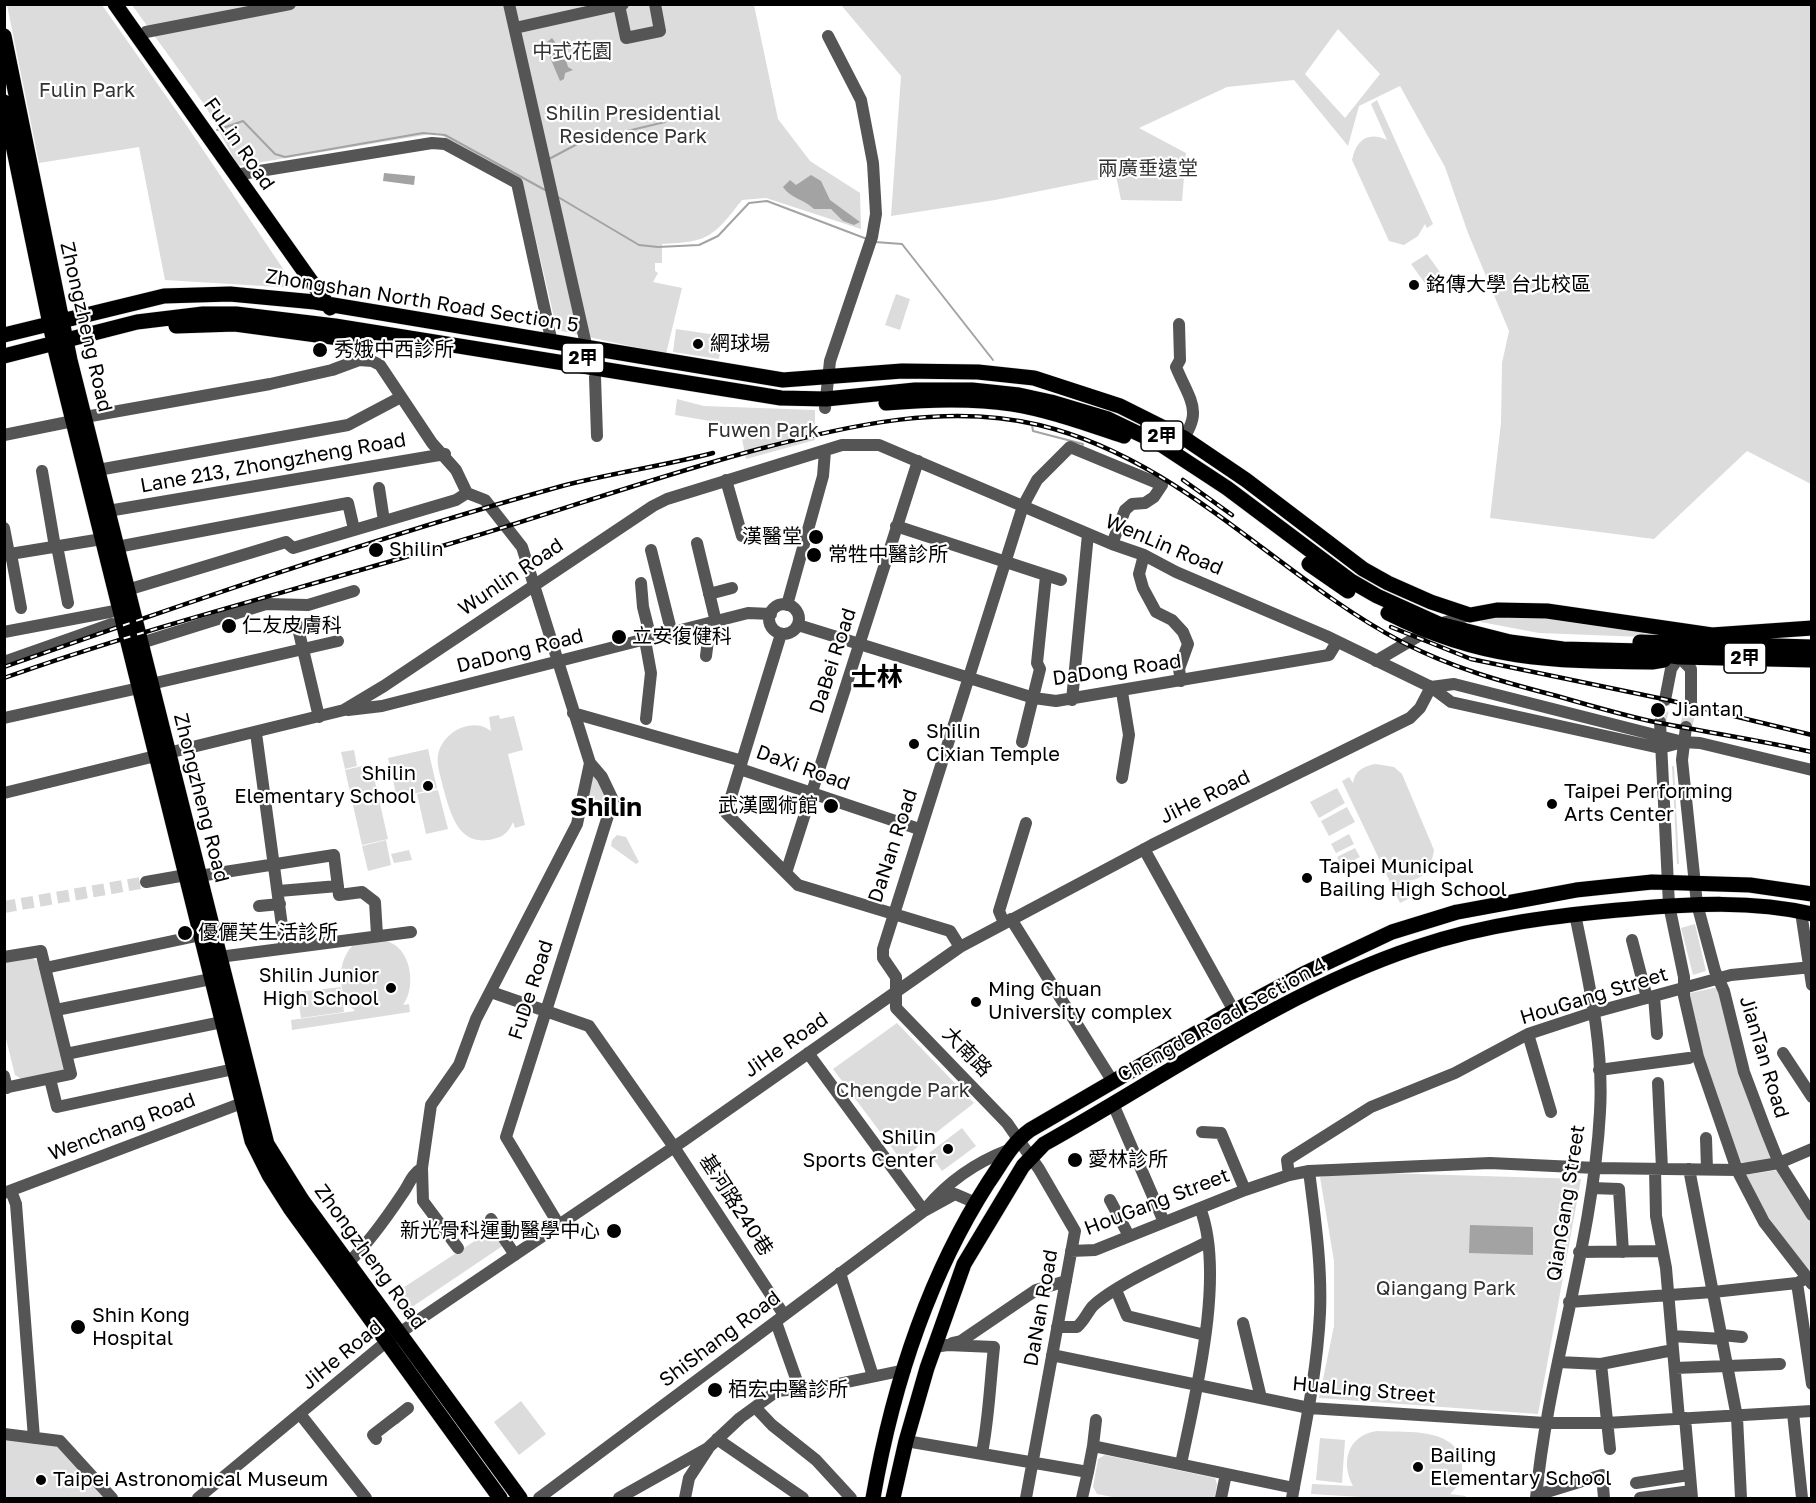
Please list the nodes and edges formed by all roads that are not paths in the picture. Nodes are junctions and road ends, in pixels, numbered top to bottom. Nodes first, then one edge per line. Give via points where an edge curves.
1 (116, 4) edge
2 (290, 4) edge
3 (509, 4) edge
4 (655, 4) edge
5 (621, 5) edge
6 (515, 28) junction
7 (146, 32) dead end
8 (828, 36) dead end
9 (5, 37) edge
10 (4, 102) edge
11 (8, 136) edge
12 (234, 176) junction
13 (329, 306) junction
14 (1179, 324) dead end
15 (344, 329) junction
16 (4, 335) edge
17 (59, 337) junction
18 (429, 338) junction
19 (552, 344) junction
20 (4, 346) edge
21 (587, 349) junction
22 (4, 356) edge
23 (358, 360) junction
24 (526, 362) junction
25 (4, 366) edge
26 (595, 377) junction
27 (827, 394) junction
28 (401, 397) junction
29 (79, 419) junction
30 (4, 435) edge
31 (597, 436) dead end
32 (1182, 442) junction
33 (825, 451) junction
34 (444, 454) junction
35 (918, 461) junction
36 (42, 471) dead end
37 (98, 471) junction
38 (726, 480) junction
39 (379, 488) dead end
40 (468, 493) junction
41 (1023, 506) junction
42 (108, 511) junction
43 (384, 521) junction
44 (896, 526) junction
45 (4, 528) edge
46 (354, 530) junction
47 (1088, 534) junction
48 (742, 536) dead end
49 (102, 539) junction
50 (697, 543) dead end
51 (1112, 544) junction
52 (56, 547) junction
53 (117, 547) junction
54 (651, 550) dead end
55 (8, 554) edge
56 (1144, 555) junction
57 (1005, 562) junction
58 (1046, 576) junction
59 (1061, 580) dead end
60 (641, 582) dead end
61 (533, 586) junction
62 (732, 588) dead end
63 (127, 590) junction
64 (354, 591) dead end
65 (709, 594) junction
66 (68, 603) dead end
67 (787, 605) junction
68 (21, 608) dead end
69 (120, 610) junction
70 (771, 614) junction
71 (1470, 615) junction
72 (710, 623) junction
73 (112, 624) dead end
74 (297, 624) dead end
75 (798, 624) junction
76 (1438, 625) junction
77 (1812, 628) edge
78 (4, 632) edge
79 (672, 634) junction
80 (781, 634) junction
81 (648, 639) junction
82 (338, 640) dead end
83 (859, 642) junction
84 (1337, 642) junction
85 (141, 643) junction
86 (1679, 644) junction
87 (1812, 647) edge
88 (303, 649) junction
89 (706, 656) dead end
90 (1812, 660) edge
91 (4, 662) edge
92 (558, 662) junction
93 (1376, 662) junction
94 (968, 677) junction
95 (1181, 681) junction
96 (145, 686) junction
97 (1431, 687) junction
98 (1122, 692) junction
99 (1034, 698) junction
100 (1072, 700) junction
101 (1665, 700) tunnel mouth
102 (1691, 705) tunnel mouth
103 (344, 710) junction
104 (573, 713) junction
105 (319, 717) junction
106 (4, 718) edge
107 (645, 726) junction
108 (1686, 728) tunnel mouth
109 (256, 733) junction
110 (1660, 735) junction
111 (1022, 741) dead end
112 (1683, 742) junction
113 (162, 756) junction
114 (590, 763) junction
115 (741, 765) junction
116 (1812, 770) edge
117 (1122, 778) dead end
118 (812, 792) junction
119 (4, 794) edge
120 (1026, 823) dead end
121 (919, 829) junction
122 (1144, 849) junction
123 (276, 865) junction
124 (786, 873) junction
125 (192, 876) junction
126 (146, 882) tunnel mouth
127 (1668, 882) junction
128 (1695, 882) junction
129 (338, 886) junction
130 (1812, 894) edge
131 (280, 898) junction
132 (1696, 904) junction
133 (1669, 905) junction
134 (259, 906) dead end
135 (892, 913) junction
136 (1806, 913) edge
137 (1575, 914) junction
138 (1008, 921) junction
139 (411, 932) dead end
140 (201, 934) junction
141 (377, 935) junction
142 (1632, 940) dead end
143 (960, 947) junction
144 (285, 948) junction
145 (4, 957) edge
146 (219, 957) junction
147 (1809, 967) edge
148 (45, 968) junction
149 (211, 979) junction
150 (1719, 979) junction
151 (1812, 985) edge
152 (1685, 988) junction
153 (491, 992) junction
154 (895, 992) junction
155 (1650, 997) junction
156 (56, 1010) junction
157 (547, 1010) junction
158 (1234, 1011) junction
159 (1595, 1012) junction
160 (222, 1022) junction
161 (1528, 1034) junction
162 (1657, 1034) dead end
163 (808, 1053) junction
164 (1783, 1053) dead end
165 (66, 1054) junction
166 (1689, 1058) dead end
167 (234, 1069) junction
168 (1599, 1070) junction
169 (50, 1079) junction
170 (1113, 1082) junction
171 (1658, 1083) dead end
172 (5, 1084) edge
173 (1812, 1097) edge
174 (248, 1100) junction
175 (1113, 1104) junction
176 (1551, 1112) dead end
177 (1202, 1132) dead end
178 (1019, 1138) junction
179 (1706, 1138) dead end
180 (674, 1147) junction
181 (1812, 1149) edge
182 (1008, 1150) junction
183 (1031, 1156) junction
184 (1779, 1163) junction
185 (422, 1168) junction
186 (1596, 1168) junction
187 (1658, 1169) junction
188 (1689, 1170) junction
189 (1707, 1170) junction
190 (1737, 1170) junction
191 (1309, 1171) junction
192 (1289, 1175) junction
193 (1592, 1188) junction
194 (1245, 1190) junction
195 (8, 1192) edge
196 (1110, 1200) dead end
197 (976, 1203) junction
198 (1200, 1208) junction
199 (924, 1211) junction
200 (1812, 1215) edge
201 (491, 1219) dead end
202 (1164, 1222) junction
203 (559, 1225) junction
204 (1128, 1236) junction
205 (1207, 1242) junction
206 (458, 1248) dead end
207 (1071, 1251) junction
208 (1662, 1251) junction
209 (1579, 1252) junction
210 (1623, 1252) junction
211 (515, 1255) junction
212 (348, 1263) junction
213 (840, 1273) junction
214 (1065, 1281) junction
215 (1805, 1282) edge
216 (1116, 1290) junction
217 (1713, 1292) junction
218 (1668, 1295) junction
219 (1569, 1302) junction
220 (780, 1318) junction
221 (1244, 1323) dead end
222 (1057, 1327) junction
223 (400, 1333) junction
224 (1205, 1335) junction
225 (1672, 1336) junction
226 (1722, 1337) junction
227 (1742, 1337) dead end
228 (386, 1342) junction
229 (941, 1346) junction
230 (1673, 1350) junction
231 (1052, 1355) junction
232 (1558, 1362) junction
233 (1601, 1364) junction
234 (1780, 1364) dead end
235 (1729, 1366) junction
236 (1675, 1368) junction
237 (905, 1371) junction
238 (873, 1376) junction
239 (1812, 1383) edge
240 (1197, 1386) junction
241 (799, 1387) junction
242 (1261, 1398) junction
243 (755, 1407) junction
244 (408, 1408) dead end
245 (1308, 1408) junction
246 (1812, 1411) edge
247 (1793, 1413) junction
248 (300, 1414) junction
249 (1737, 1417) junction
250 (1682, 1418) junction
251 (1096, 1420) dead end
252 (1606, 1422) junction
253 (1545, 1423) junction
254 (4, 1434) edge
255 (34, 1438) junction
256 (376, 1439) dead end
257 (906, 1441) junction
258 (713, 1443) junction
259 (1093, 1446) junction
260 (1610, 1449) dead end
261 (982, 1453) junction
262 (1032, 1462) junction
263 (1181, 1464) junction
264 (1088, 1472) junction
265 (1226, 1474) junction
266 (1689, 1475) junction
267 (1636, 1483) dead end
268 (1293, 1493) edge
269 (1692, 1495) edge
270 (1537, 1497) edge
271 (112, 1498) edge
272 (198, 1498) edge
273 (366, 1498) edge
274 (500, 1498) edge
275 (520, 1498) edge
276 (539, 1498) edge
277 (619, 1498) edge
278 (685, 1498) edge
279 (803, 1498) edge
280 (851, 1498) edge
281 (873, 1498) edge
282 (893, 1498) edge
283 (1026, 1498) edge
284 (1083, 1498) edge
285 (1221, 1498) edge
286 (1604, 1498) edge
287 (1640, 1498) edge
288 (1741, 1498) edge
289 (1802, 1498) edge

1 - 12 main road, FuLin Road
2 - 7 street
3 - 6 street
4 - 5 street via 660,31 626,38
5 - 6 street
6 - 21 street
8 - 27 street via 861,100 875,190 871,240 830,361
9 - 17 main road, Zhongzheng Road
10 - 11 main road, Zhongzheng Road
11 - 17 main road, Zhongzheng Road
12 - 13 main road, FuLin Road
12 - 19 street via 398,146 445,144 517,183
13 - 15 main road
13 - 17 main road, Zhongshan North Road Section 5 via 230,294 164,296
13 - 18 main road, Zhongshan North Road Section 5
14 - 32 street via 1180,360 1176,368 1195,417
15 - 17 main road, Zhongshan North Road Section 5 via 267,317 203,314
15 - 18 main road, Zhongshan North Road Section 5 / 2甲
15 - 23 street
16 - 17 main road, Zhongshan North Road Section 5
17 - 20 main road, Zhongshan North Road Section 5
17 - 22 main road, Zhongshan North Road Section 5
17 - 25 main road, Zhongshan North Road Section 5
17 - 29 main road, Zhongzheng Road
18 - 19 main road, Zhongshan North Road Section 5
18 - 24 main road, Zhongshan North Road Section 5 / 2甲
18 - 27 main road, Zhongshan North Road Section 5 / 2甲
19 - 21 main road, Zhongshan North Road Section 5
21 - 27 main road, Zhongshan North Road Section 5 via 783,380
23 - 28 street via 372,361 383,370
23 - 29 street via 270,384
24 - 26 main road, Zhongshan North Road Section 5
24 - 27 main road, Zhongshan North Road Section 5 / 2甲 via 781,398
26 - 27 main road, Zhongshan North Road Section 5 via 780,407
26 - 31 street
27 - 32 main road, Zhongshan North Road Section 5 / 2甲 via 878,375 978,372 1034,378 1120,405
27 - 76 main road, Zhongshan North Road Section 5 / 2甲 via 972,390 1030,403 1125,437 1179,466 1328,579 1374,606
28 - 34 street
28 - 37 street via 348,424
29 - 30 street
29 - 37 main road, Zhongzheng Road
29 - 49 main road, Zhongzheng Road
32 - 71 main road, Zhongshan North Road Section 5 via 1246,480 1363,569 1431,602
32 - 76 main road, Zhongshan North Road Section 5 / 2甲 via 1352,573 1420,609
33 - 35 street, WenLin Road via 846,444 868,443
33 - 38 street, Wunlin Road
33 - 67 street via 822,476
34 - 40 street
34 - 42 street, Lane 213, Zhongzheng Road
35 - 41 street, WenLin Road
35 - 44 street, DaBei Road
36 - 52 street
37 - 42 main road, Zhongzheng Road
38 - 48 street
38 - 61 street, Wunlin Road via 653,506
39 - 43 street
40 - 43 street
40 - 61 street, FuDe Road via 485,500 522,547
41 - 47 street, WenLin Road
41 - 51 street, DaNan Road via 1036,480 1070,447 1162,485 1154,497 1125,510
41 - 57 street, DaNan Road
42 - 53 main road, Zhongzheng Road
43 - 46 street
44 - 57 street
44 - 83 street, DaBei Road
45 - 55 street
46 - 53 street via 348,503
46 - 63 street via 293,548 286,542
47 - 51 street, WenLin Road
47 - 100 street
49 - 52 street
49 - 69 main road, Zhongzheng Road
50 - 65 street
51 - 56 street, WenLin Road
52 - 55 street
52 - 66 street
53 - 63 main road, Zhongzheng Road
54 - 79 street
55 - 68 street
56 - 84 street, WenLin Road via 1176,573
56 - 95 street via 1138,574 1143,588 1156,612 1172,620 1188,644 1179,669
57 - 58 street
57 - 94 street, DaNan Road
58 - 59 street
58 - 99 street via 1036,663 1040,669
60 - 81 street
61 - 92 street, FuDe Road
61 - 103 street, Wunlin Road
62 - 65 street
63 - 85 main road, Zhongzheng Road
64 - 85 street via 308,605 266,604
65 - 72 street
67 - 70 street via 776,607
67 - 75 street via 797,612
69 - 78 street
69 - 96 main road, Zhongzheng Road
70 - 72 street, DaDong Road via 748,613
70 - 80 street via 771,626
71 - 76 street
71 - 86 main road, Zhongshan North Road Section 5 via 1497,610 1547,611
72 - 79 street, DaDong Road
72 - 89 street
73 - 91 street
74 - 88 street
75 - 80 street via 793,631
75 - 83 street, DaDong Road
76 - 86 main road, Zhongshan North Road Section 5 / 2甲 via 1564,640
76 - 86 main road, Zhongshan North Road Section 5 via 1505,654 1553,661 1652,662
76 - 93 street
77 - 86 main road, Zhongshan North Road Section 5 via 1734,634
79 - 81 street, DaDong Road
80 - 115 street
81 - 92 street, DaDong Road
81 - 107 street via 651,673
82 - 88 street
83 - 94 street, DaDong Road
83 - 118 street, DaBei Road
84 - 93 street, WenLin Road
84 - 95 street, DaDong Road via 1329,655
85 - 96 main road, Zhongzheng Road
86 - 87 main road, Zhongshan North Road Section 5 / 2甲
86 - 90 main road, Zhongshan North Road Section 5 / 2甲
86 - 101 street
86 - 102 street via 1691,669
88 - 96 street
88 - 105 street
92 - 103 street, DaDong Road via 382,706
92 - 104 street, FuDe Road
93 - 97 street, WenLin Road
94 - 99 street, DaDong Road
94 - 121 street, DaNan Road
95 - 98 street, DaDong Road
96 - 106 street
96 - 113 main road, Zhongzheng Road
97 - 110 street via 1454,684
97 - 122 street, JiHe Road via 1410,718
98 - 100 street, DaDong Road
98 - 117 street via 1130,735
99 - 100 street, DaDong Road
99 - 111 street
103 - 105 street, Wunlin Road
104 - 107 street, DaXi Road
104 - 114 street, FuDe Road
105 - 109 street, Wunlin Road
107 - 115 street, DaXi Road via 738,760
108 - 112 street
109 - 113 street, Wunlin Road
109 - 123 street
110 - 112 street
110 - 127 street
112 - 116 street
112 - 128 street
113 - 119 street
113 - 125 main road, Zhongzheng Road
114 - 153 street, FuDe Road via 577,824
114 - 157 street, FuDe Road via 613,800
115 - 118 street, DaXi Road via 743,770
115 - 124 street via 726,813
118 - 121 street, DaXi Road
118 - 124 street, DaBei Road
120 - 138 street via 999,911
121 - 135 street, DaNan Road
122 - 138 street, JiHe Road
122 - 158 street
123 - 125 street
123 - 129 street via 334,855
123 - 131 street
124 - 135 street via 798,885
125 - 126 street
125 - 140 main road, Zhongzheng Road
125 - 146 main road, Zhongzheng Road
127 - 128 main road, Chengde Road Section 4
127 - 133 street
127 - 158 main road, Chengde Road Section 4 via 1576,890 1457,912 1392,932
128 - 130 main road, Chengde Road Section 4
128 - 132 street
129 - 131 street
129 - 141 street via 339,895 362,892 375,902
131 - 134 street
131 - 144 street
132 - 133 main road, Chengde Road Section 4
132 - 136 main road, Chengde Road Section 4
132 - 150 street, JianTan Road
133 - 137 main road, Chengde Road Section 4
133 - 152 street
135 - 143 street via 950,931
135 - 154 street, DaNan Road via 883,958 896,976
136 - 147 street
137 - 159 street, QianGang Street
137 - 175 main road, Chengde Road Section 4 via 1454,936 1383,959 1279,1010
138 - 143 street, JiHe Road
138 - 170 street
139 - 141 street
140 - 148 street
140 - 149 main road, Zhongzheng Road
141 - 144 street
142 - 155 street
143 - 154 street, JiHe Road
144 - 146 street
145 - 148 street via 41,951
146 - 174 main road, Zhongzheng Road
147 - 150 street, HouGang Street
147 - 151 street
148 - 156 street
149 - 156 street
149 - 160 main road, Zhongzheng Road
150 - 152 street, HouGang Street
150 - 184 street, JianTan Road via 1744,1072
152 - 155 street, HouGang Street
152 - 190 street via 1698,1057
153 - 157 street, 基河路240巷
153 - 185 street, FuDe Road via 459,1065 431,1105
154 - 163 street, JiHe Road
154 - 178 street, 大南路 via 896,1008
155 - 159 street, HouGang Street
155 - 162 street
156 - 165 street
157 - 180 street, 基河路240巷 via 589,1026
157 - 203 street, FuDe Road via 506,1137
158 - 170 main road, Chengde Road Section 4
159 - 161 street, HouGang Street
159 - 168 street, QianGang Street
160 - 165 street
160 - 167 main road, Zhongzheng Road
161 - 176 street
161 - 192 street, HouGang Street via 1455,1073 1371,1107 1287,1160
163 - 180 street, JiHe Road
163 - 199 street
164 - 173 street
165 - 169 street via 71,1074
166 - 168 street
167 - 169 street via 57,1107
167 - 174 main road, Zhongzheng Road
168 - 186 street, QianGang Street
169 - 172 street
170 - 178 main road, Chengde Road Section 4
171 - 187 street
174 - 195 street, Wenchang Road
174 - 212 main road, Zhongzheng Road via 278,1164
174 - 228 main road, Zhongzheng Road via 252,1141 269,1175
175 - 183 main road, Chengde Road Section 4 via 1044,1144
175 - 202 street
177 - 194 street via 1221,1133
178 - 182 main road, Chengde Road Section 4
178 - 183 street, DaNan Road
179 - 189 street
180 - 203 street, JiHe Road
180 - 220 street, 基河路240巷
181 - 184 street, HouGang Street
182 - 197 main road, Chengde Road Section 4
182 - 199 street via 987,1158 939,1192
183 - 207 street, DaNan Road via 1075,1231
183 - 229 main road, Chengde Road Section 4 via 964,1264
184 - 190 street, HouGang Street
184 - 200 street, JianTan Road
185 - 206 street via 423,1201
185 - 212 street via 413,1173 405,1191
186 - 187 street, HouGang Street
186 - 191 street, HouGang Street via 1490,1162
186 - 193 street, QianGang Street
187 - 188 street, HouGang Street
187 - 208 street via 1656,1216
188 - 189 street, HouGang Street
188 - 217 street
189 - 190 street, HouGang Street
190 - 215 street via 1764,1222
191 - 192 street, HouGang Street
191 - 245 street via 1320,1250 1320,1314
192 - 194 street, HouGang Street
193 - 209 street, QianGang Street
193 - 210 street via 1618,1189
194 - 198 street, HouGang Street
195 - 255 street via 16,1204
196 - 204 street
197 - 199 street via 955,1194
197 - 237 main road, Chengde Road Section 4 via 936,1278
198 - 202 street, HouGang Street
198 - 205 street
199 - 213 street, ShiShang Road
201 - 211 street
202 - 204 street, HouGang Street
203 - 211 street, JiHe Road
204 - 207 street, HouGang Street via 1095,1250
205 - 216 street
205 - 224 street via 1210,1287
207 - 214 street, DaNan Road
208 - 210 street
208 - 218 street
209 - 210 street
209 - 219 street, QianGang Street
211 - 223 street, JiHe Road
212 - 223 main road, Zhongzheng Road
213 - 220 street, ShiShang Road
213 - 238 street
214 - 222 street, DaNan Road
214 - 229 street via 1036,1290 961,1341
215 - 217 street
215 - 239 street
216 - 222 street via 1091,1307 1077,1328
216 - 224 street via 1126,1316
217 - 218 street
217 - 226 street
218 - 219 street
218 - 225 street
219 - 232 street, QianGang Street
220 - 241 street, 基河路240巷
220 - 276 street, ShiShang Road
221 - 242 street
222 - 231 street, DaNan Road
223 - 228 street, JiHe Road
223 - 275 main road, Zhongzheng Road
224 - 240 street
225 - 226 street
225 - 230 street
226 - 227 street
226 - 235 street
228 - 248 street, JiHe Road
228 - 274 main road, Zhongzheng Road
229 - 257 main road, Chengde Road Section 4
229 - 261 street via 994,1347 987,1402 990,1412
230 - 233 street
230 - 236 street
231 - 240 street, HuaLing Street
231 - 262 street, DaNan Road
232 - 233 street
232 - 253 street, QianGang Street
233 - 252 street
234 - 235 street
235 - 236 street
235 - 249 street
236 - 250 street
237 - 238 street
237 - 281 main road, Chengde Road Section 4
238 - 241 street via 828,1386
240 - 242 street, HuaLing Street
240 - 263 street
241 - 243 street via 777,1391
242 - 245 street, HuaLing Street
243 - 258 street
243 - 280 street via 816,1460
244 - 256 street via 373,1435
245 - 253 street, HuaLing Street
245 - 268 street
246 - 247 street, HuaLing Street
247 - 249 street, HuaLing Street
247 - 289 street
248 - 272 street, JiHe Road
248 - 273 street
249 - 250 street, HuaLing Street
249 - 288 street
250 - 252 street, HuaLing Street
250 - 266 street
251 - 259 street
252 - 253 street, HuaLing Street
252 - 260 street
253 - 270 street, QianGang Street
254 - 255 street
255 - 271 street via 60,1441 67,1446
257 - 261 street
257 - 282 main road, Chengde Road Section 4
258 - 277 street
258 - 278 street via 689,1478
258 - 279 street
259 - 263 street
259 - 264 street
261 - 262 street
262 - 264 street
262 - 283 street, DaNan Road
263 - 265 street
264 - 284 street
265 - 268 street
265 - 285 street
266 - 267 street
266 - 269 street
269 - 287 street
270 - 286 street via 1602,1475

